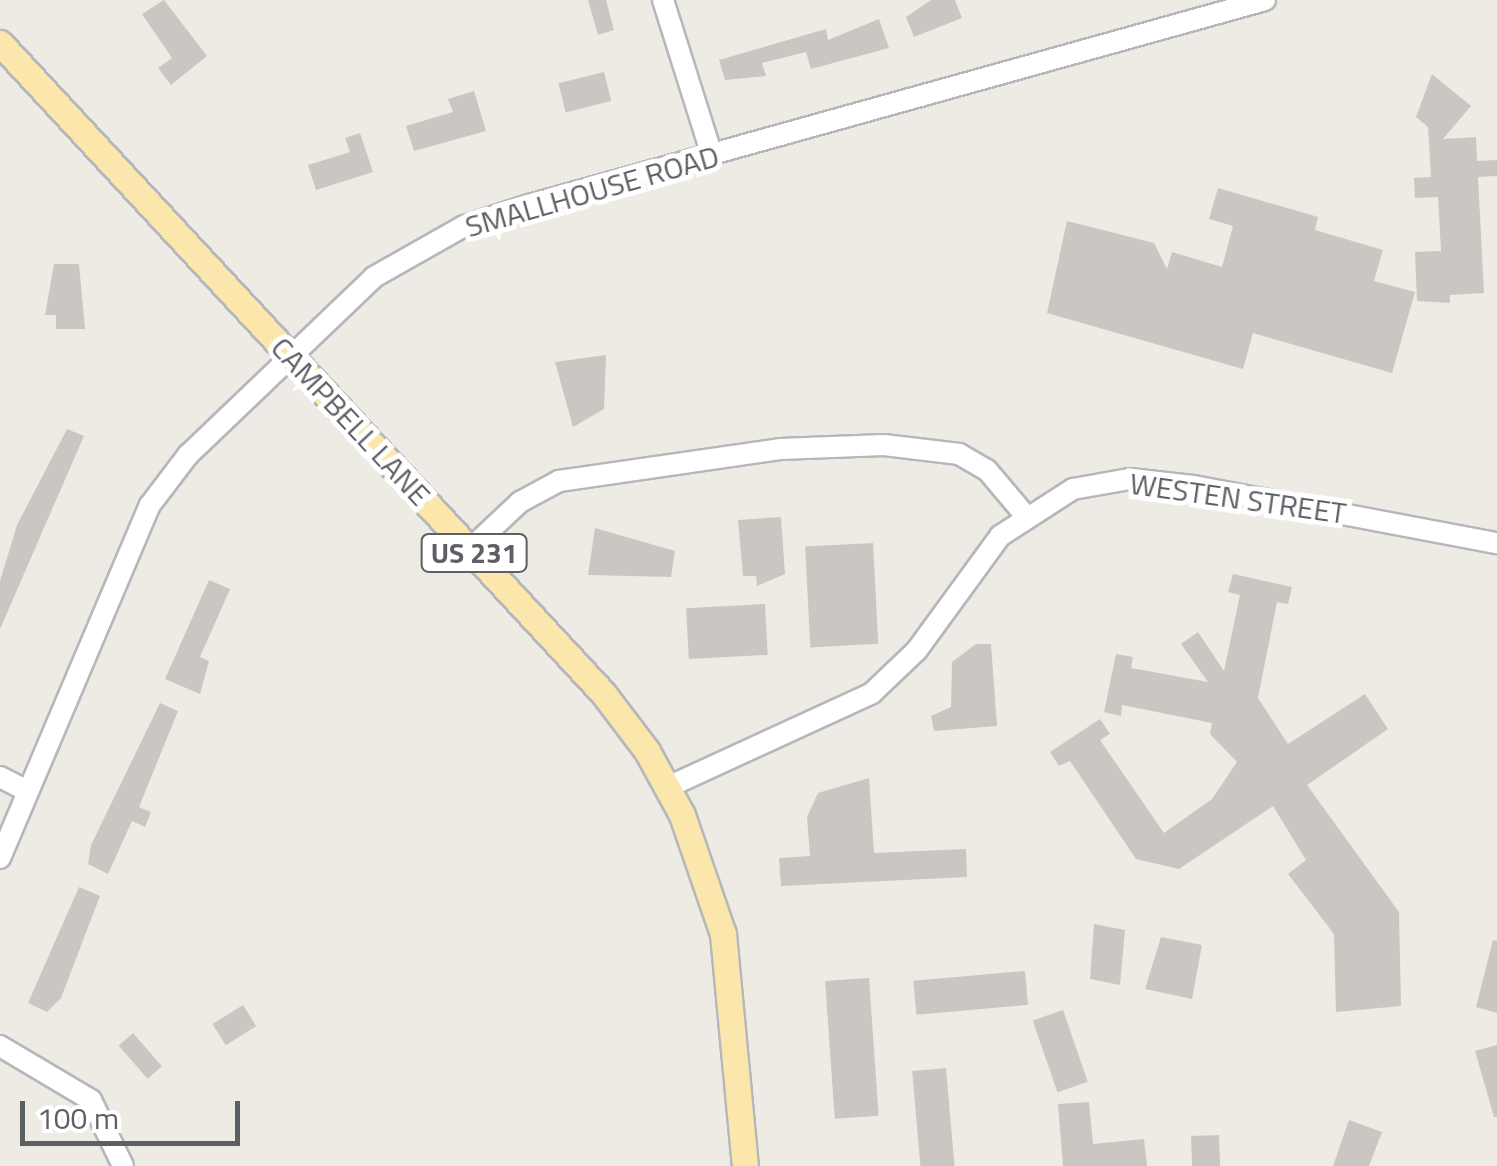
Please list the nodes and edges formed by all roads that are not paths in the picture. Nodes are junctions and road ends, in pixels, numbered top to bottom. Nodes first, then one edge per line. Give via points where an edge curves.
1 (663, 0) edge
2 (1265, 0) edge
3 (0, 43) edge
4 (712, 155) junction
5 (289, 354) junction
6 (1025, 514) junction
7 (1497, 543) edge
8 (470, 549) junction
9 (0, 777) edge
10 (668, 787) junction
11 (28, 791) junction
12 (0, 858) edge
13 (0, 1046) edge
14 (124, 1166) edge
15 (745, 1166) edge

1 - 4 street
2 - 4 street, SMALLHOUSE ROAD
3 - 5 main road, CAMPBELL LANE / US 231
4 - 5 street, SMALLHOUSE ROAD via 464,226 374,277
5 - 8 main road, CAMPBELL LANE / US 231
5 - 11 street, SMALLHOUSE ROAD via 150,505
6 - 7 street, WESTEN STREET via 1074,490 1130,478
6 - 8 street via 960,454 884,445 780,449 559,481 520,502
6 - 10 street, WESTEN STREET via 872,693
8 - 10 main road, CAMPBELL LANE / US 231 via 603,693
9 - 11 street
10 - 15 main road, CAMPBELL LANE / US 231 via 722,934
11 - 12 street, SMALLHOUSE ROAD
13 - 14 street via 91,1100

